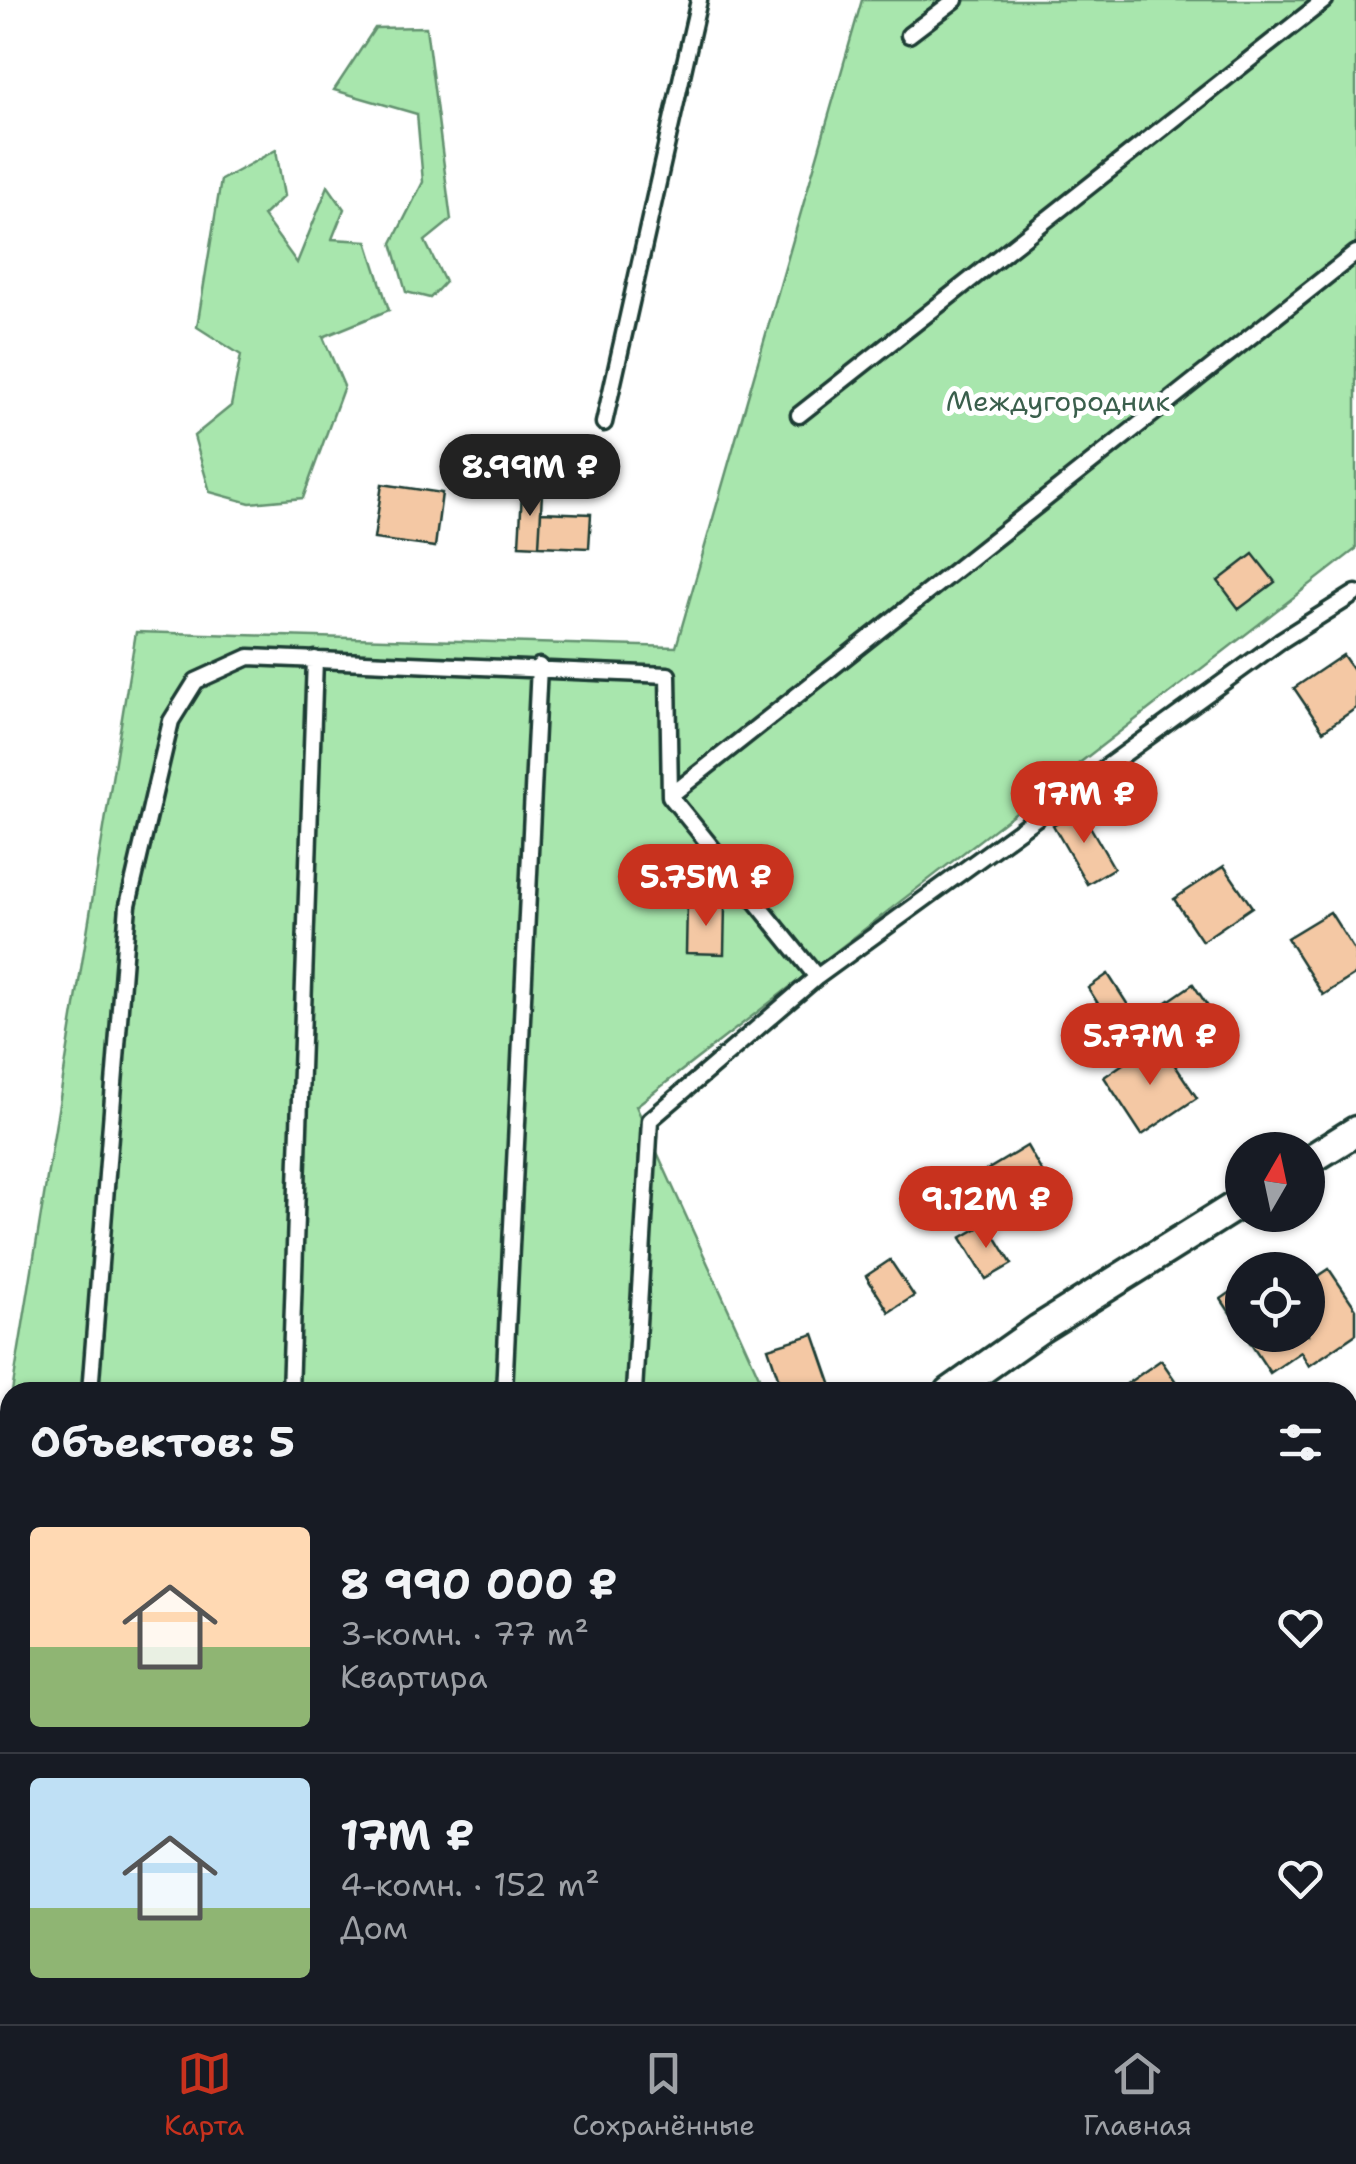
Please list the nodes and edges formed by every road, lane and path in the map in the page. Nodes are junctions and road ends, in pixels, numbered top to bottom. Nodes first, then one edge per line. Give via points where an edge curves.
1 (699, 0) edge
2 (954, 0) edge
3 (1325, 0) edge
4 (909, 35) dead end
5 (1356, 253) edge
6 (799, 414) dead end
7 (604, 423) dead end
8 (1356, 593) edge
9 (315, 658) junction
10 (539, 666) junction
11 (670, 796) junction
12 (817, 976) junction
13 (1356, 1130) edge
14 (1325, 1150) edge
15 (1225, 1213) edge
16 (91, 1382) edge
17 (290, 1382) edge
18 (504, 1382) edge
19 (635, 1382) edge
20 (964, 1382) edge

1 - 7 lane
2 - 4 lane
3 - 6 lane
5 - 11 lane
8 - 12 lane
9 - 10 lane
9 - 16 lane via 249,656 196,681 171,721 128,905
9 - 17 lane
10 - 11 lane via 668,675
10 - 18 lane
11 - 12 lane
12 - 19 lane via 650,1120
13 - 14 street
15 - 20 street

